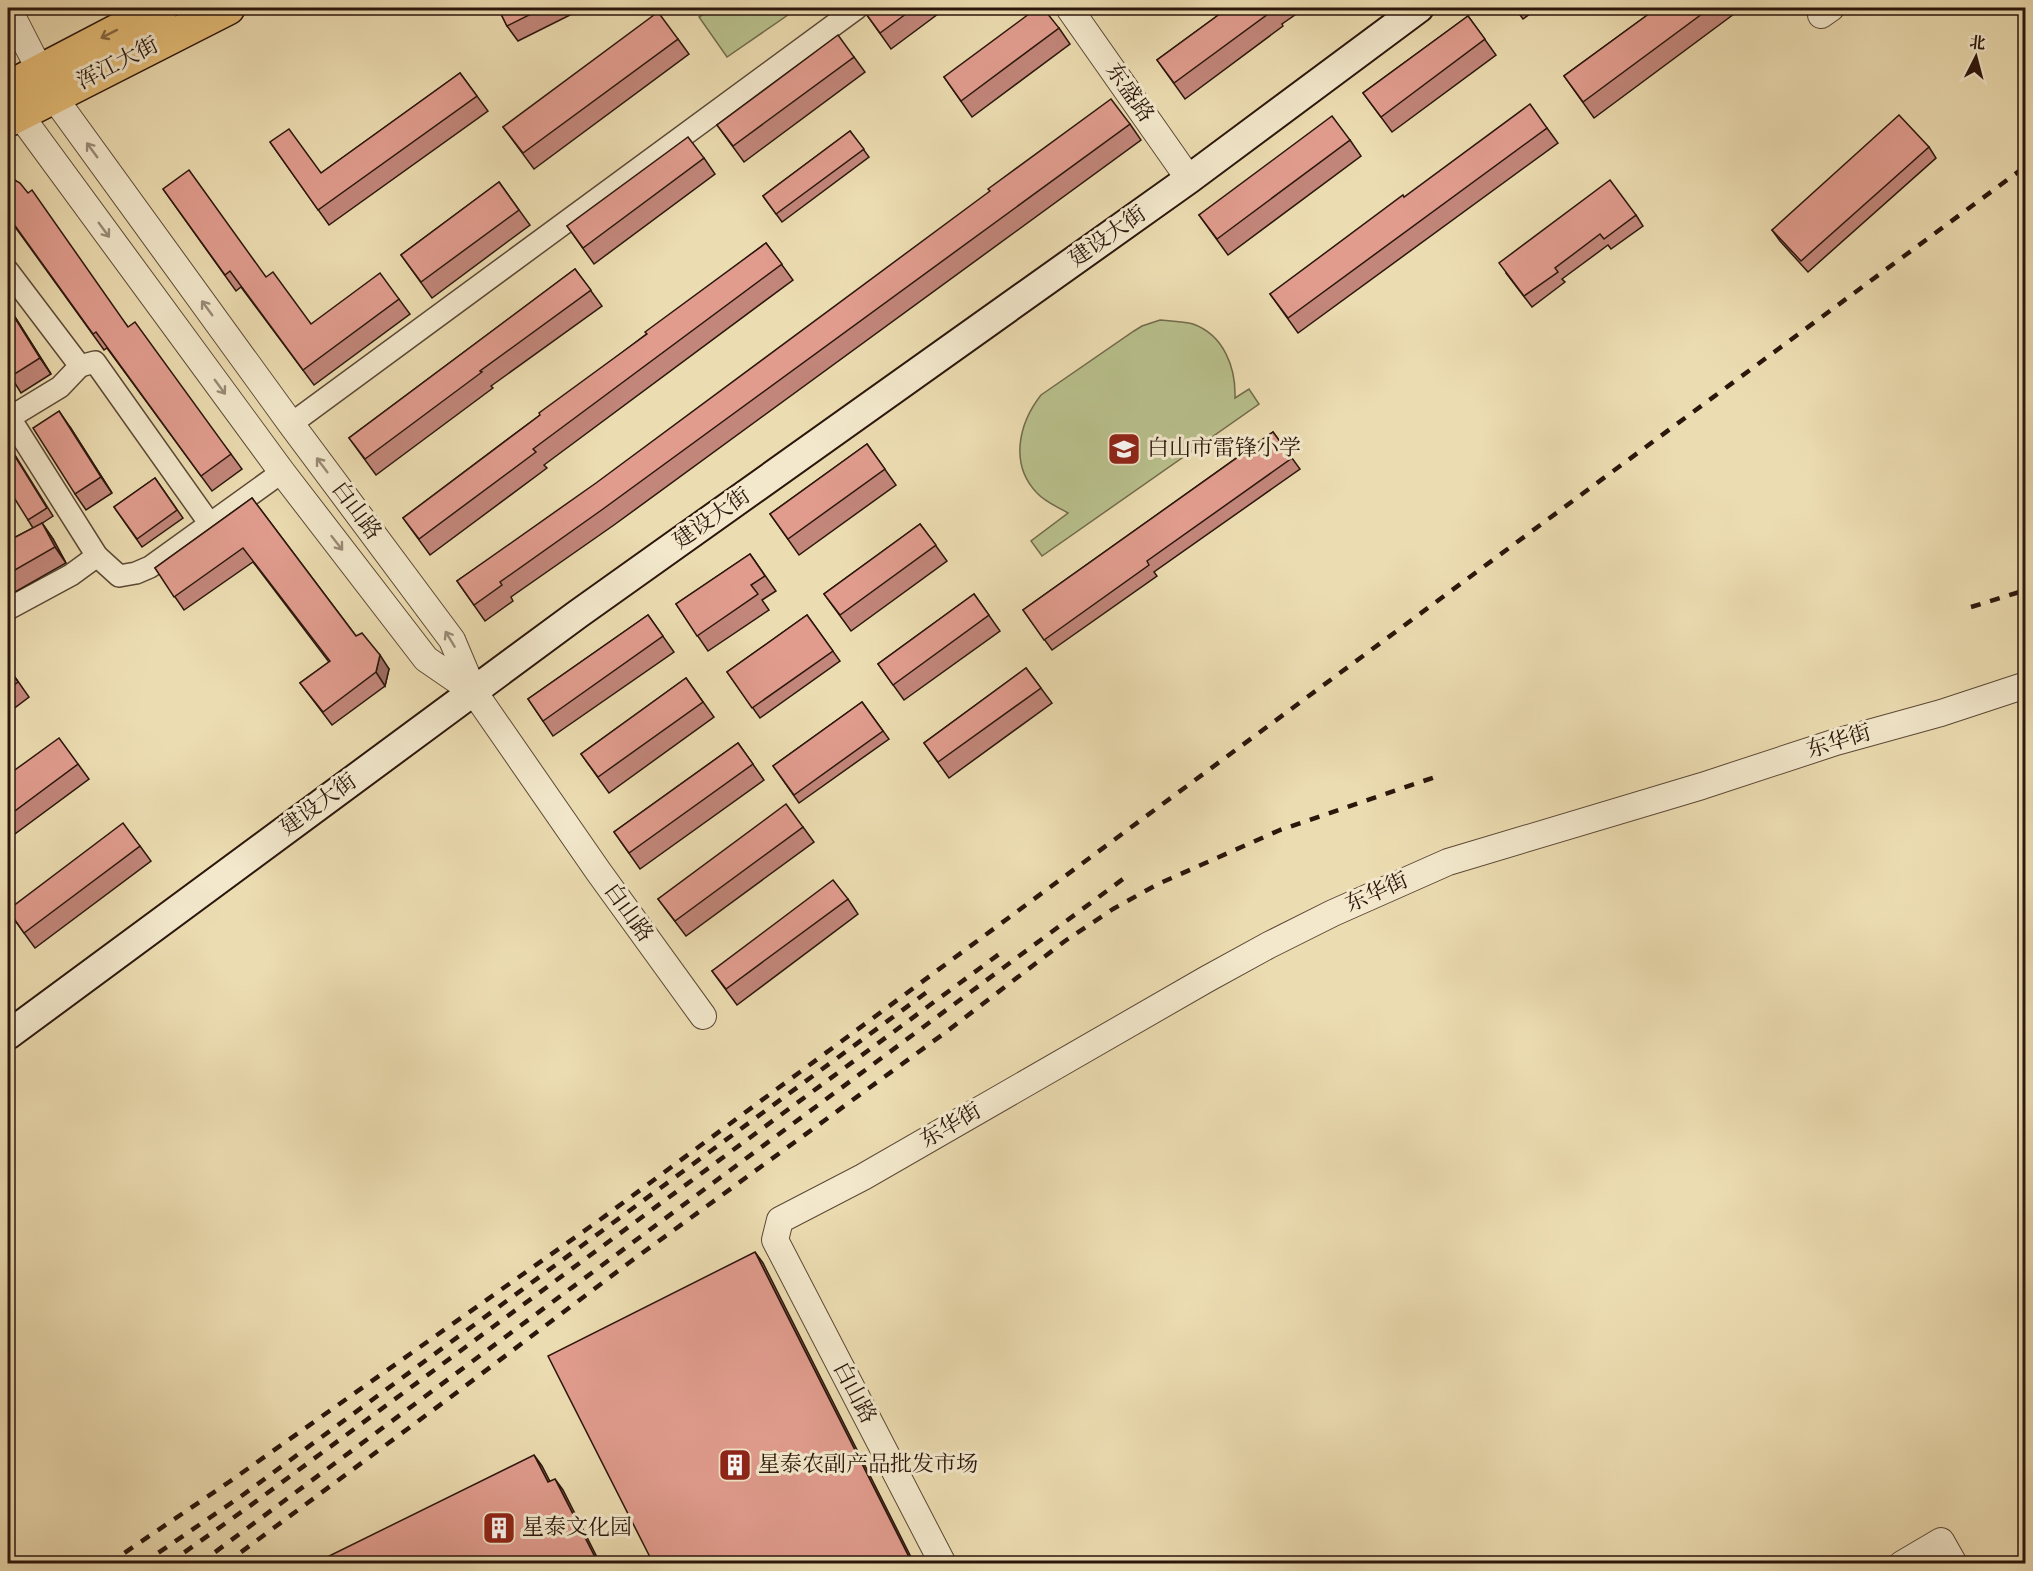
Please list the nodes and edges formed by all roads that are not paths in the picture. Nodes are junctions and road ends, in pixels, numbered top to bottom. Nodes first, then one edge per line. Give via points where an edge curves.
1 (8, 8) edge
2 (161, 8) edge
3 (228, 8) edge
4 (857, 8) edge
5 (1069, 8) edge
6 (1419, 8) edge
7 (46, 83) junction
8 (10, 105) edge
9 (1189, 179) junction
10 (8, 271) edge
11 (80, 366) junction
12 (8, 416) edge
13 (291, 424) junction
14 (282, 472) junction
15 (210, 524) junction
16 (97, 556) junction
17 (8, 609) edge
18 (2025, 685) edge
19 (474, 692) junction
20 (703, 1016) dead end
21 (8, 1035) edge
22 (780, 1220) joint
23 (943, 1563) edge
24 (1902, 1563) edge
25 (1954, 1563) edge

1 - 7 street, 白山路
2 -> 7 main road, 浑江大街
3 - 7 main road, 浑江大街
4 - 13 street
5 - 9 street, 东盛路
6 - 9 main road, 建设大街
7 - 8 main road, 浑江大街
13 -> 7 street, 白山路
8 -> 14 street
9 - 19 main road, 建设大街 via 587,607
10 - 11 street
11 - 12 street via 60,387
11 - 15 street via 95,362
12 - 16 street
19 -> 13 street, 白山路 via 452,640
14 - 15 street
14 -> 19 street via 426,659
15 - 16 street via 136,573 118,576
16 - 17 street via 71,575
18 - 22 street, 东华街 via 1448,862 1227,968 863,1177
19 - 20 street, 白山路
19 - 21 main road, 建设大街
22 - 23 street, 白山路 via 775,1240
24 - 25 street via 1941,1541

